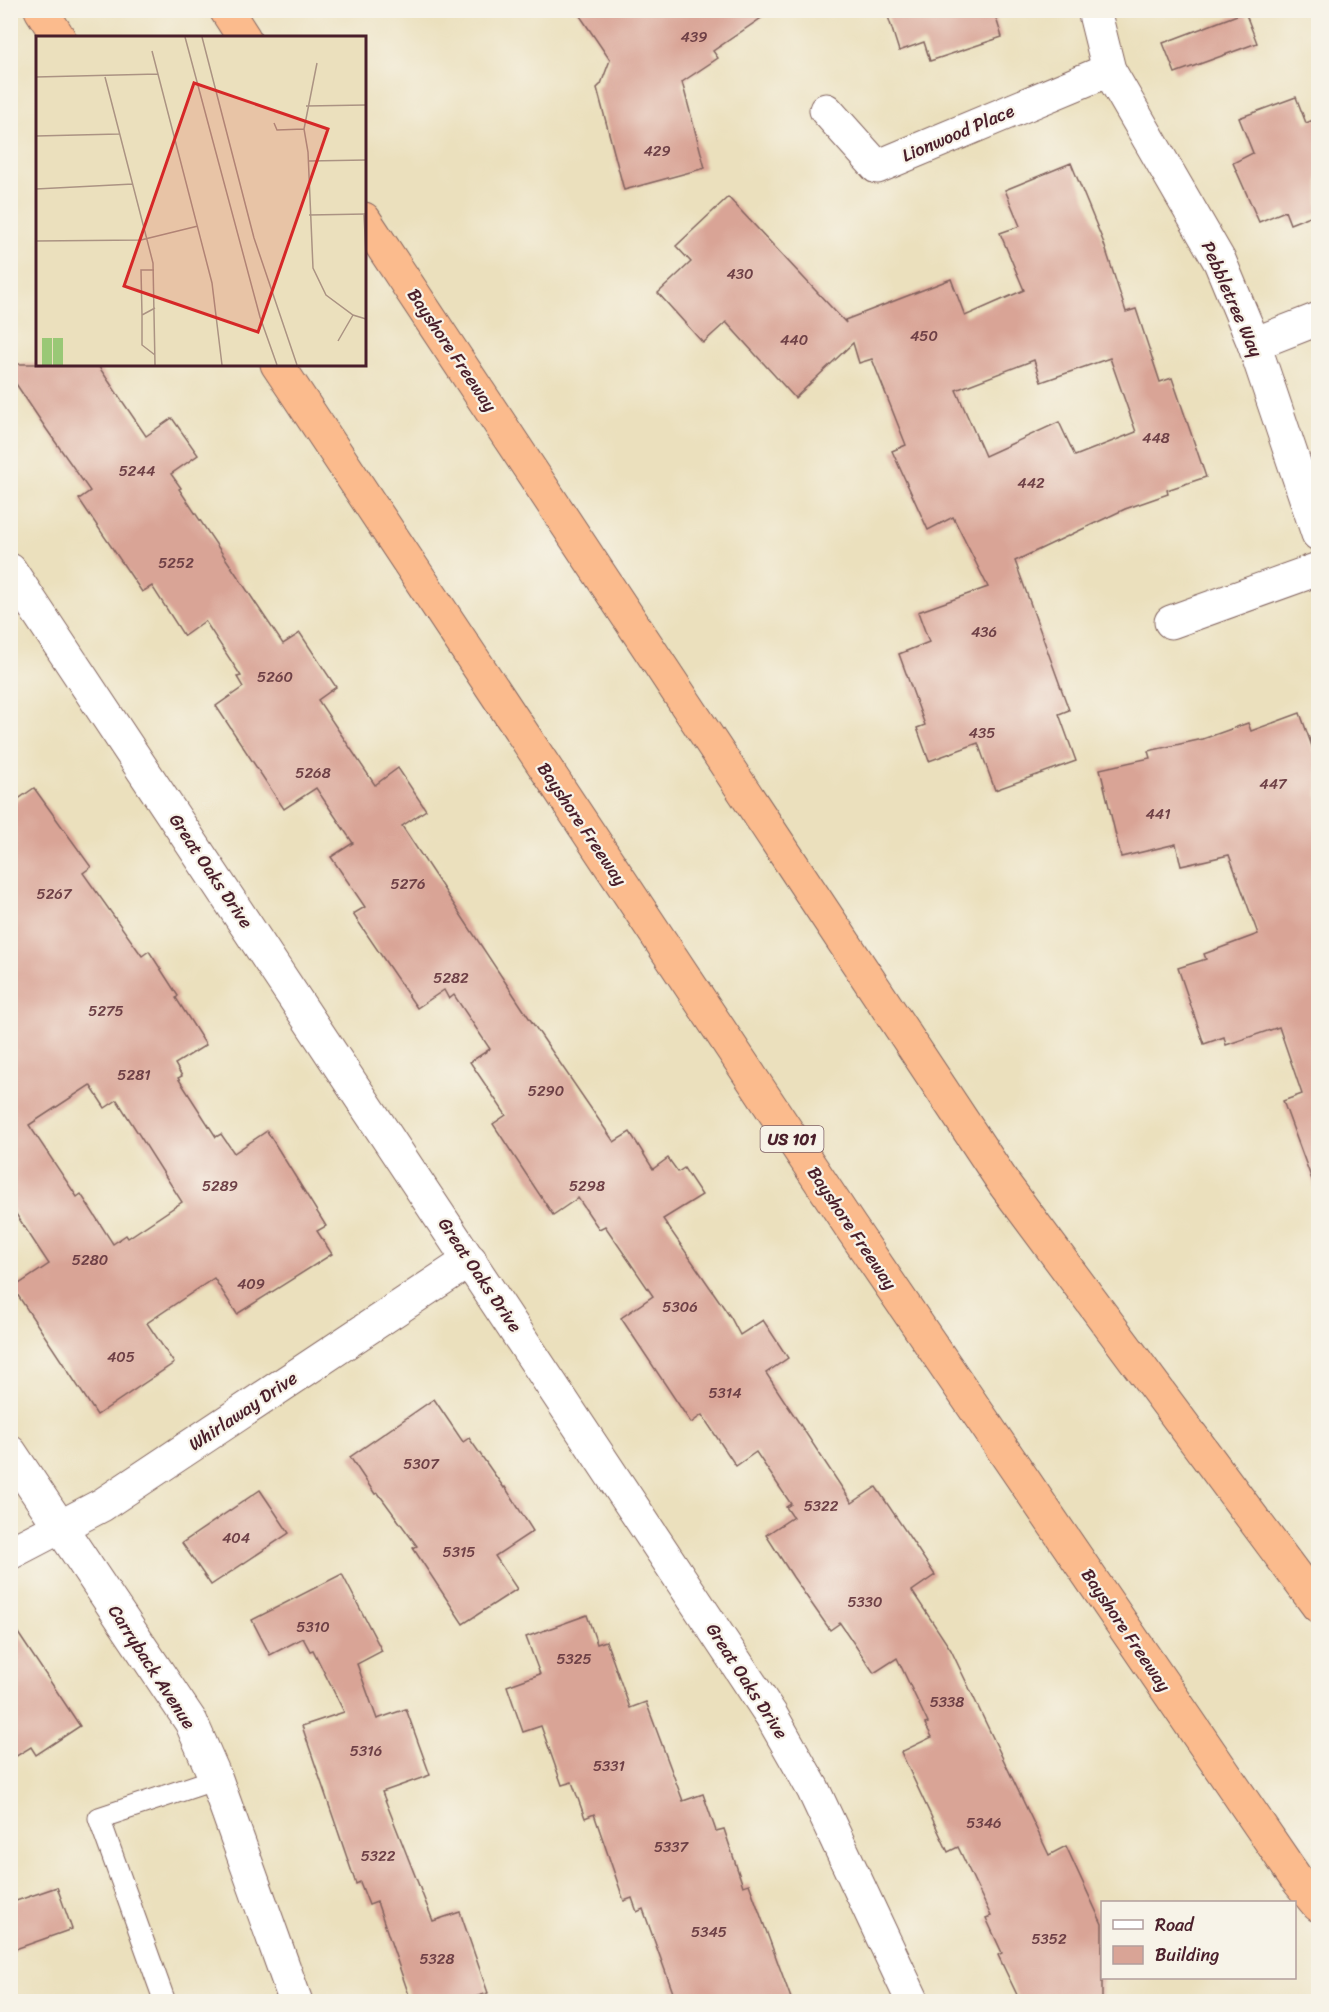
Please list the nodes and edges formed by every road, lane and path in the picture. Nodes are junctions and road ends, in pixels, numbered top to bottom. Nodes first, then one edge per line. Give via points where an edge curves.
1 (41, 10) edge
2 (226, 10) edge
3 (1094, 10) edge
4 (58, 36) edge
5 (243, 36) edge
6 (1109, 70) junction
7 (826, 110) dead end
8 (366, 222) edge
9 (1318, 319) edge
10 (1254, 344) junction
11 (278, 366) edge
12 (1318, 534) edge
13 (1318, 569) edge
14 (10, 570) edge
15 (1171, 622) dead end
16 (470, 1260) junction
17 (10, 1452) edge
18 (60, 1527) junction
19 (10, 1553) edge
20 (1318, 1606) edge
21 (216, 1779) junction
22 (1318, 1905) edge
23 (165, 2001) edge
24 (296, 2001) edge
25 (913, 2001) edge

1 - 4 highway
2 - 5 highway
3 - 6 street, Pebbletree Way
6 - 7 street, Lionwood Place via 877,167
6 - 10 street, Pebbletree Way via 1220,262
8 - 20 highway, Bayshore Freeway via 1005,1185
9 - 10 street
10 - 12 street, Pebbletree Way
11 - 22 highway, Bayshore Freeway / US 101 via 849,1226 1295,1877
13 - 15 street
14 - 16 street, Great Oaks Drive
16 - 18 street, Whirlaway Drive via 102,1505
16 - 25 street, Great Oaks Drive via 771,1715 813,1789
17 - 18 street, Carryback Avenue
18 - 19 street, Whirlaway Drive
18 - 21 street, Carryback Avenue via 191,1722
21 - 23 lane via 99,1818
21 - 24 street, Carryback Avenue

